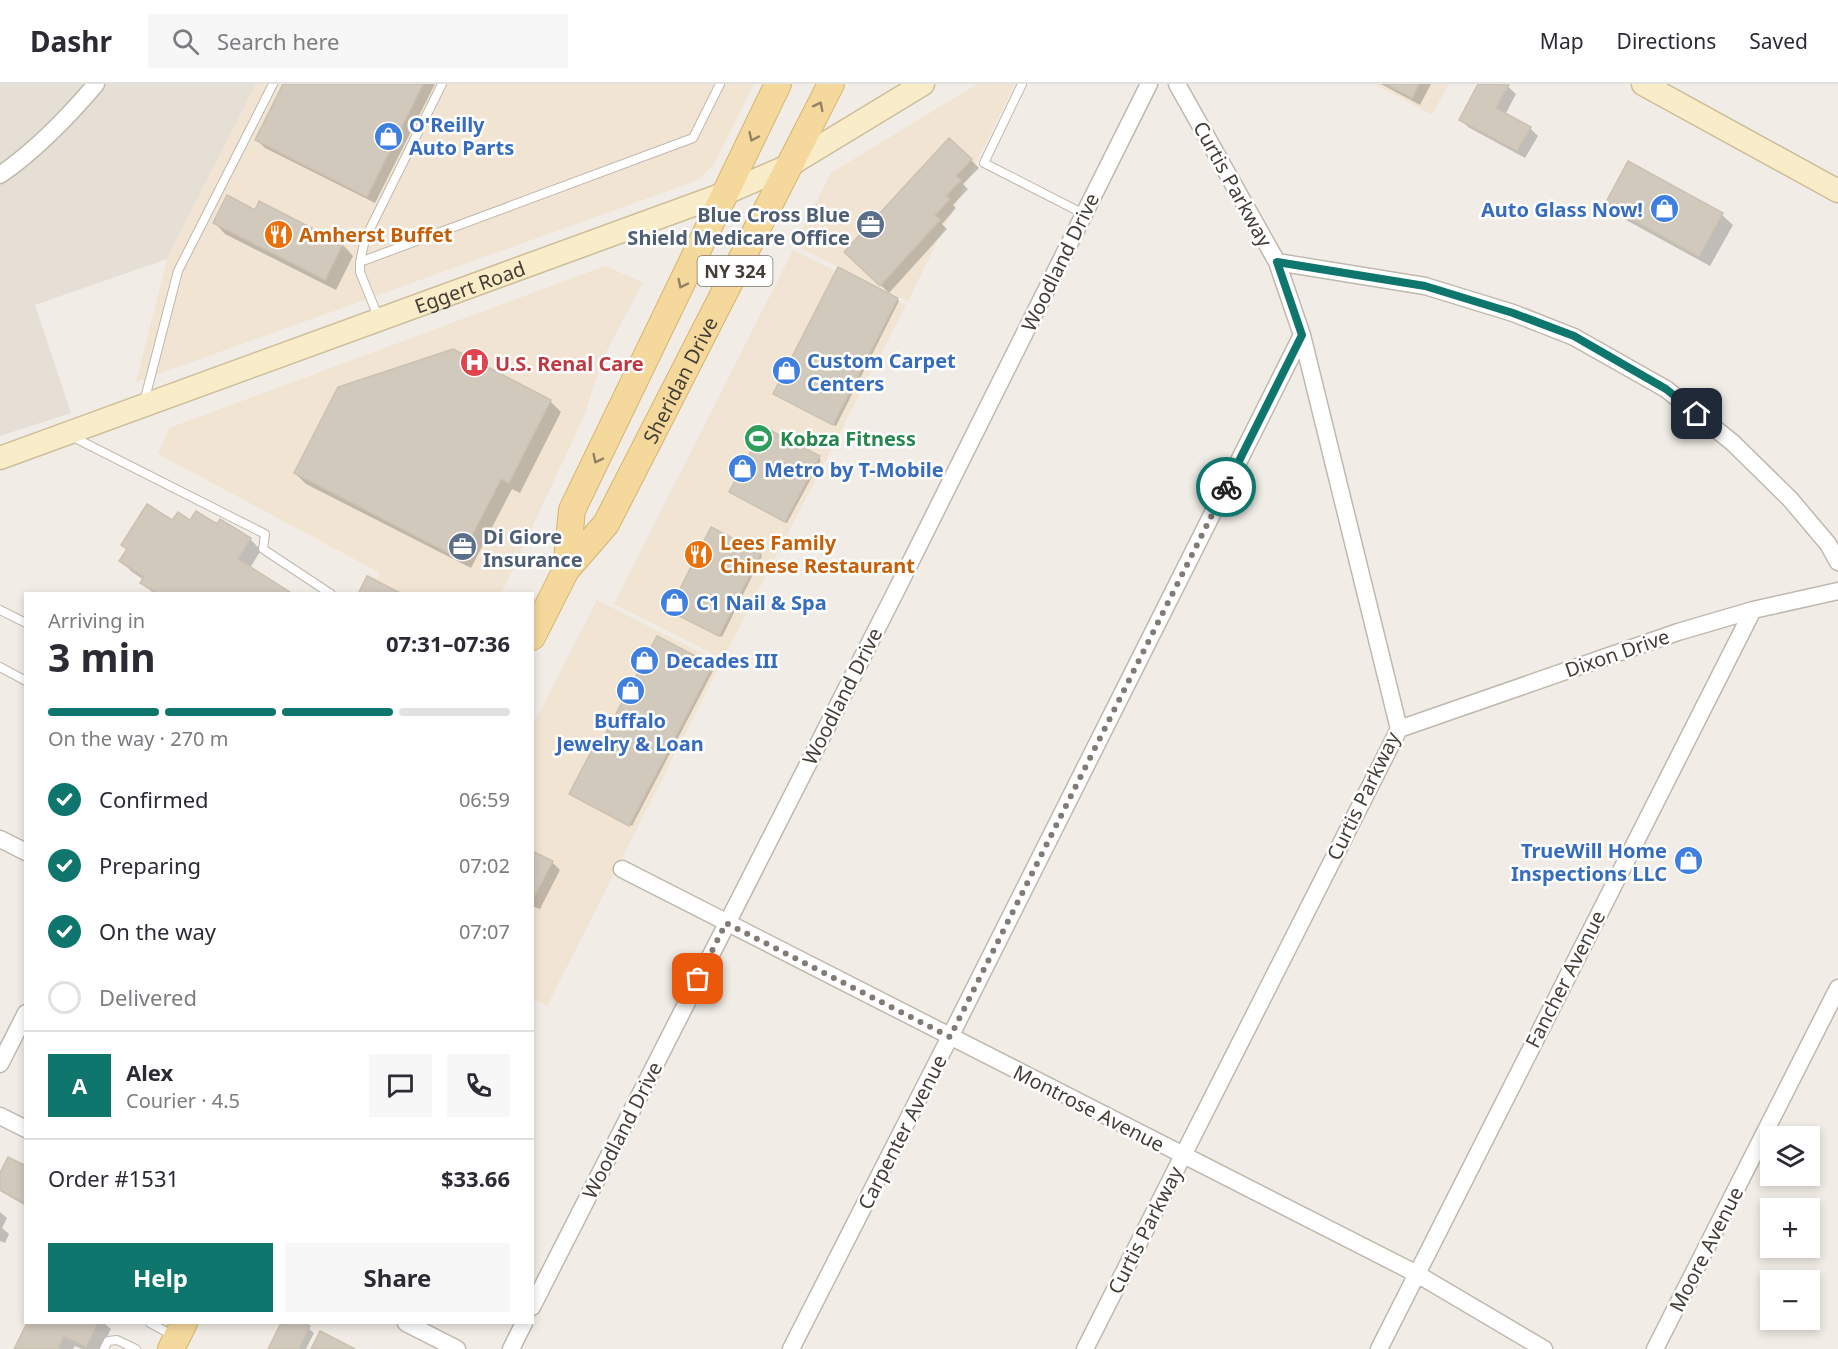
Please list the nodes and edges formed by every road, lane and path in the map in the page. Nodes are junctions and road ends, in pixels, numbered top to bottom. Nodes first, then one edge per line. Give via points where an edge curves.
1 (96, 84) edge
2 (273, 84) edge
3 (441, 84) edge
4 (720, 84) edge
5 (778, 84) edge
6 (831, 84) edge
7 (923, 84) edge
8 (1022, 84) edge
9 (1149, 84) edge
10 (1177, 84) edge
11 (1643, 84) edge
12 (789, 166) junction
13 (0, 175) edge
14 (1838, 191) edge
15 (726, 193) junction
16 (1084, 214) junction
17 (360, 262) junction
18 (1277, 262) junction
19 (379, 319) junction
20 (1302, 335) junction
21 (143, 405) junction
22 (66, 433) junction
23 (0, 458) edge
24 (1838, 562) edge
25 (566, 570) junction
26 (1838, 591) edge
27 (328, 592) edge
28 (0, 610) edge
29 (1753, 610) junction
30 (24, 622) edge
31 (534, 633) edge
32 (0, 667) edge
33 (24, 680) edge
34 (1399, 729) junction
35 (0, 839) edge
36 (24, 851) edge
37 (622, 869) dead end
38 (726, 923) junction
39 (1838, 988) edge
40 (24, 1017) edge
41 (950, 1037) junction
42 (0, 1064) edge
43 (0, 1116) edge
44 (24, 1128) edge
45 (1183, 1156) junction
46 (1417, 1274) junction
47 (534, 1303) edge
48 (152, 1324) edge
49 (408, 1324) edge
50 (524, 1324) edge
51 (178, 1336) edge
52 (104, 1349) edge
53 (136, 1349) edge
54 (458, 1349) edge
55 (511, 1349) edge
56 (791, 1349) edge
57 (1085, 1349) edge
58 (1379, 1349) edge
59 (1544, 1349) edge
60 (1655, 1349) edge

1 - 13 street via 36,146
2 - 21 lane via 178,271
3 - 17 lane via 365,239
4 - 17 lane via 693,138
5 -> 15 main road, Sheridan Drive / NY 324
12 -> 6 main road, Sheridan Drive / NY 324
7 - 12 street, Eggert Road
8 - 16 lane via 984,163
9 - 16 street, Woodland Drive
10 - 18 street, Curtis Parkway
11 - 14 street
12 - 15 street, Eggert Road
12 - 25 main road, Sheridan Drive / NY 324 via 606,524
15 - 19 street, Eggert Road
15 -> 25 main road, Sheridan Drive / NY 324 via 572,510
16 - 38 street, Woodland Drive
17 - 19 lane via 360,272
18 - 20 street, Curtis Parkway
18 - 24 street via 1425,286 1574,336 1666,389 1733,443 1790,499
19 - 21 street, Eggert Road
20 - 34 street, Curtis Parkway
20 - 41 street, Carpenter Avenue
21 - 22 street, Eggert Road
22 - 23 street, Eggert Road
22 - 27 lane via 265,534 263,549
25 - 31 main road, Sheridan Drive / NY 324
26 - 29 street, Dixon Drive
28 - 30 lane
29 - 34 street, Dixon Drive via 1618,652
29 - 46 street, Fancher Avenue
32 - 33 lane
34 - 45 street, Curtis Parkway
35 - 36 street
37 - 38 street, Montrose Avenue
38 - 41 street, Montrose Avenue
38 - 47 street, Woodland Drive
39 - 60 street, Moore Avenue
40 - 42 street
41 - 45 street, Montrose Avenue
41 - 56 street, Carpenter Avenue
43 - 44 street
45 - 46 street, Montrose Avenue
45 - 57 street, Curtis Parkway
46 - 58 street, Fancher Avenue
46 - 59 street, Montrose Avenue
48 - 51 lane
49 - 54 street
50 - 55 street
52 - 53 lane via 108,1341 117,1340

